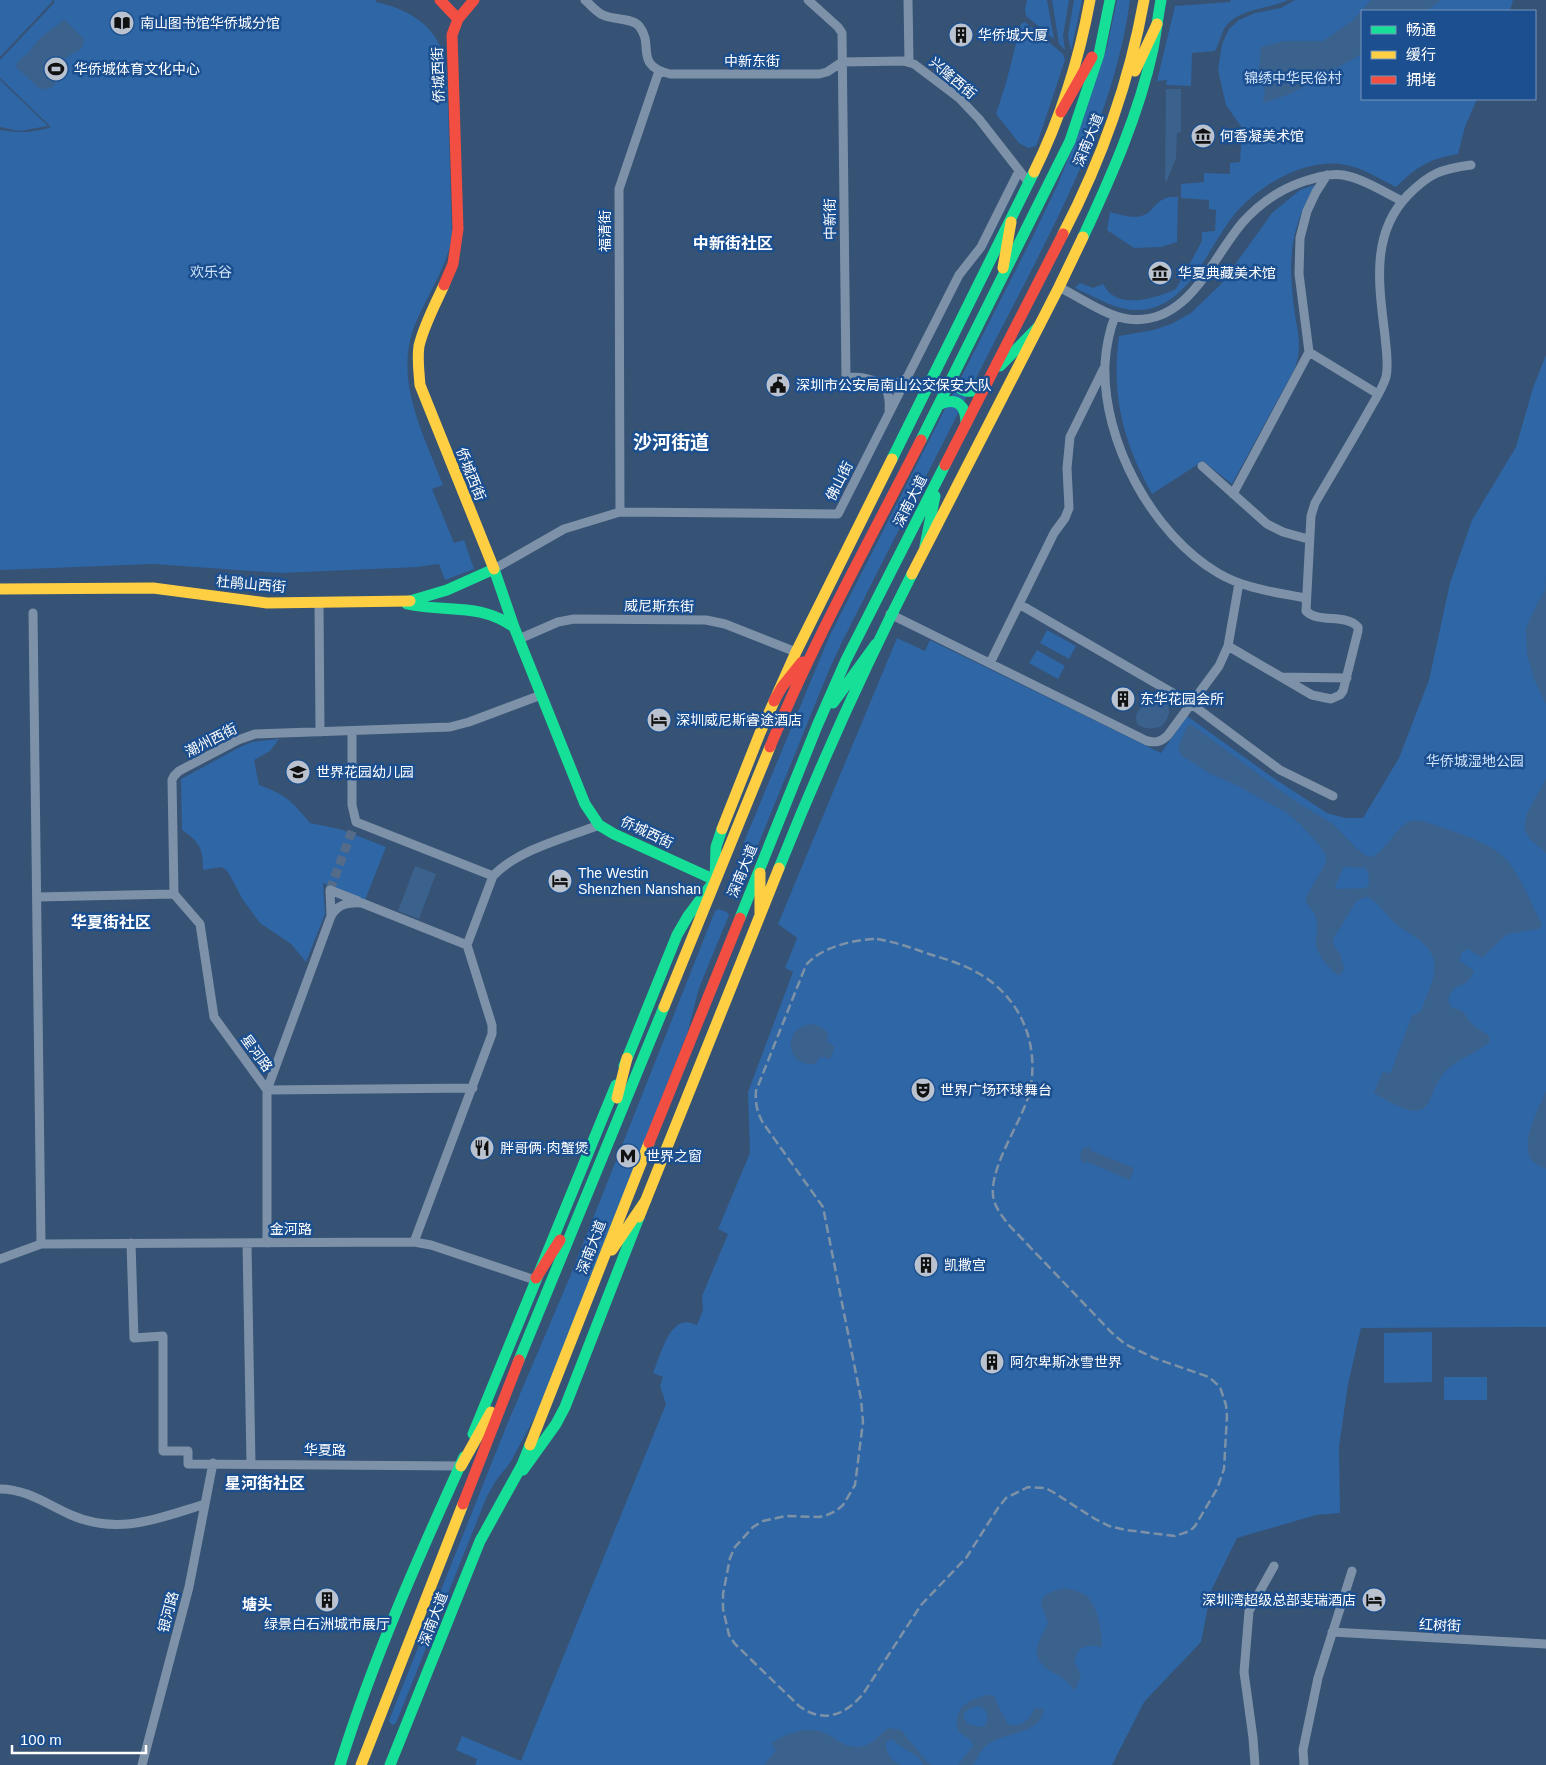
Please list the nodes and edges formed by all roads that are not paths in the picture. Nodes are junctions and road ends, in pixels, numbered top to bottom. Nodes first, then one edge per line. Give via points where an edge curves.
1 (440, 0) edge
2 (474, 0) edge
3 (585, 0) edge
4 (808, 0) edge
5 (908, 0) edge
6 (1090, 0) edge
7 (1110, 0) edge
8 (1144, 0) edge
9 (1161, 0) edge
10 (458, 18) junction
11 (1157, 24) junction
12 (1102, 40) junction
13 (842, 62) junction
14 (909, 62) junction
15 (659, 71) junction
16 (1122, 96) junction
17 (1061, 112) junction
18 (1472, 165) dead end
19 (1019, 171) junction
20 (1327, 175) junction
21 (1029, 183) junction
22 (1402, 201) junction
23 (1011, 222) junction
24 (1001, 282) junction
25 (1059, 286) junction
26 (1115, 316) junction
27 (1039, 326) junction
28 (1309, 352) junction
29 (1105, 366) junction
30 (908, 376) junction
31 (953, 377) junction
32 (987, 382) junction
33 (884, 384) junction
34 (1378, 394) junction
35 (940, 404) junction
36 (889, 413) junction
37 (966, 425) junction
38 (1202, 466) dead end
39 (939, 478) junction
40 (1233, 494) junction
41 (620, 512) junction
42 (1308, 539) junction
43 (925, 546) junction
44 (494, 569) junction
45 (1239, 584) junction
46 (0, 589) edge
47 (1305, 598) junction
48 (397, 602) junction
49 (320, 603) junction
50 (1018, 604) junction
51 (33, 614) dead end
52 (890, 614) junction
53 (514, 628) junction
54 (519, 639) junction
55 (817, 644) junction
56 (876, 644) junction
57 (1228, 646) junction
58 (796, 652) junction
59 (990, 663) junction
60 (1281, 677) junction
61 (1347, 678) junction
62 (541, 695) junction
63 (774, 700) junction
64 (1190, 703) junction
65 (816, 726) junction
66 (352, 731) junction
67 (320, 732) junction
68 (1333, 796) dead end
69 (599, 824) junction
70 (760, 865) junction
71 (493, 876) junction
72 (715, 880) junction
73 (174, 894) junction
74 (37, 897) junction
75 (362, 903) junction
76 (760, 914) junction
77 (331, 916) junction
78 (467, 945) junction
79 (627, 1058) junction
80 (473, 1088) junction
81 (267, 1090) junction
82 (605, 1145) junction
83 (646, 1200) junction
84 (580, 1209) junction
85 (414, 1242) junction
86 (247, 1243) junction
87 (267, 1243) junction
88 (42, 1244) junction
89 (131, 1244) junction
90 (0, 1259) edge
91 (596, 1274) junction
92 (536, 1279) junction
93 (522, 1352) junction
94 (213, 1463) junction
95 (251, 1464) junction
96 (460, 1466) junction
97 (513, 1484) junction
98 (0, 1489) edge
99 (205, 1504) junction
100 (1274, 1566) dead end
101 (1352, 1570) dead end
102 (1332, 1632) junction
103 (1546, 1644) edge
104 (340, 1762) edge
105 (142, 1765) edge
106 (361, 1765) edge
107 (390, 1765) edge
108 (1254, 1765) edge
109 (1304, 1765) edge

1 - 10 main road
2 - 10 main road, 侨城西街
3 - 15 street via 602,15 638,24 648,59
4 - 13 street via 840,30
5 - 14 street
6 - 17 main road via 1080,52
7 - 12 main road, 深南大道
8 - 16 main road, 深南大道
9 - 11 main road
10 - 44 main road, 侨城西街 via 451,43 458,213 456,246 446,281 422,333 418,366 426,403
11 - 16 main road
11 - 25 main road via 1146,75 1126,134 1104,192
12 - 17 main road
12 - 24 main road, 深南大道 via 1070,141
13 - 14 street, 兴隆西街
13 - 15 street, 中新东街 via 819,74 682,75
13 - 33 street, 中新街 via 846,377
14 - 19 street, 兴隆西街 via 959,98
15 - 41 street, 福清街 via 619,189
16 - 32 main road, 深南大道 via 1074,213
17 - 21 main road
18 - 22 street via 1447,168 1431,175
19 - 21 street, 兴隆西街
19 - 30 street, 佛山街 via 981,247 959,275
20 - 22 street via 1356,178
20 - 26 street via 1290,186 1254,210 1203,280 1171,311 1136,320
20 - 28 street via 1307,211 1300,238 1299,274
21 - 23 main road
22 - 34 street via 1392,216 1379,258 1387,366
23 - 24 main road
23 - 58 main road
24 - 31 main road, 深南大道
25 - 26 street
25 - 27 main road
26 - 29 street via 1106,346
27 - 32 main road
27 - 43 main road
28 - 34 street
28 - 40 street
29 - 45 street via 1108,402 1118,442 1145,498 1165,528 1185,549 1208,567
29 - 50 street via 1070,437 1067,468 1069,508
30 - 33 street via 901,382
30 - 36 street, 佛山街
31 - 32 main road via 957,387 964,392 975,392
31 - 35 main road, 深南大道
32 - 37 main road, 深南大道
33 - 36 street via 890,401
34 - 42 street via 1315,503
35 - 37 main road via 959,403 965,412
35 - 55 main road, 深南大道
36 - 41 street, 佛山街 via 838,514
37 - 39 main road, 深南大道
38 - 40 street
39 - 43 main road
39 - 65 main road, 深南大道
40 - 42 street via 1275,529
41 - 44 street, 佛山街 via 564,529
42 - 47 street
43 - 52 main road
44 - 48 main road, 杜鹃山西街 via 438,594
44 - 53 main road, 侨城西街
45 - 47 street
45 - 57 street
46 - 49 main road, 杜鹃山西街 via 153,588 260,602
47 - 61 street via 1309,614 1350,621 1358,627
48 - 49 main road, 杜鹃山西街
48 - 53 main road via 418,607 488,612
49 - 67 street
50 - 59 street
50 - 64 street
51 - 74 street
52 - 56 main road
52 - 59 street
53 - 54 main road, 侨城西街
54 - 58 street, 威尼斯东街 via 558,622 574,619 706,620 726,624
54 - 62 main road, 侨城西街
55 - 63 main road
55 - 72 main road, 深南大道 via 785,711
56 - 65 main road
56 - 76 main road
57 - 60 street
57 - 64 street via 1219,666
58 - 63 main road
59 - 64 street via 1154,742 1164,740
60 - 61 street
60 - 61 street via 1312,695 1331,699 1340,695
62 - 66 street, 潮州西街 via 459,725
62 - 69 main road, 侨城西街 via 579,792
63 - 72 main road via 716,847
64 - 68 street via 1280,770
65 - 70 main road, 深南大道
66 - 67 street, 潮州西街
66 - 71 street via 354,827
67 - 73 street, 潮州西街 via 265,733 246,737 174,776
69 - 71 street via 515,858
69 - 72 main road, 侨城西街
70 - 76 main road
70 - 91 main road, 深南大道
71 - 78 street
72 - 79 main road via 677,935
72 - 82 main road, 深南大道
73 - 74 street
73 - 81 street, 星河路 via 202,928 214,1017
74 - 88 street
75 - 77 street via 338,906
75 - 77 street via 330,890
75 - 78 street
76 - 83 main road
77 - 81 street
78 - 80 street via 493,1029
79 - 82 main road
79 - 92 main road
80 - 81 street
80 - 85 street
81 - 87 street, 星河路
82 - 84 main road, 深南大道
83 - 91 main road
83 - 97 main road via 565,1407
84 - 92 main road
84 - 93 main road, 深南大道
85 - 87 street, 金河路
85 - 92 street, 金河路
86 - 87 street, 金河路
86 - 89 street, 金河路
86 - 95 street
88 - 89 street, 金河路
88 - 90 street, 金河路
89 - 94 street, 华夏路 via 134,1338 163,1336 164,1451 188,1451 188,1464
91 - 97 main road, 深南大道
92 - 96 main road
93 - 96 main road
93 - 106 main road, 深南大道
94 - 95 street, 华夏路
94 - 99 street, 银河路
95 - 96 street, 华夏路
96 - 104 main road via 417,1560 356,1713
97 - 107 main road, 深南大道 via 480,1541
98 - 99 street via 28,1494 72,1516 120,1526 145,1523
99 - 105 street, 银河路 via 189,1587
100 - 108 street via 1249,1611 1244,1672
101 - 102 street
102 - 103 street, 红树街
102 - 109 street via 1318,1678 1303,1750

